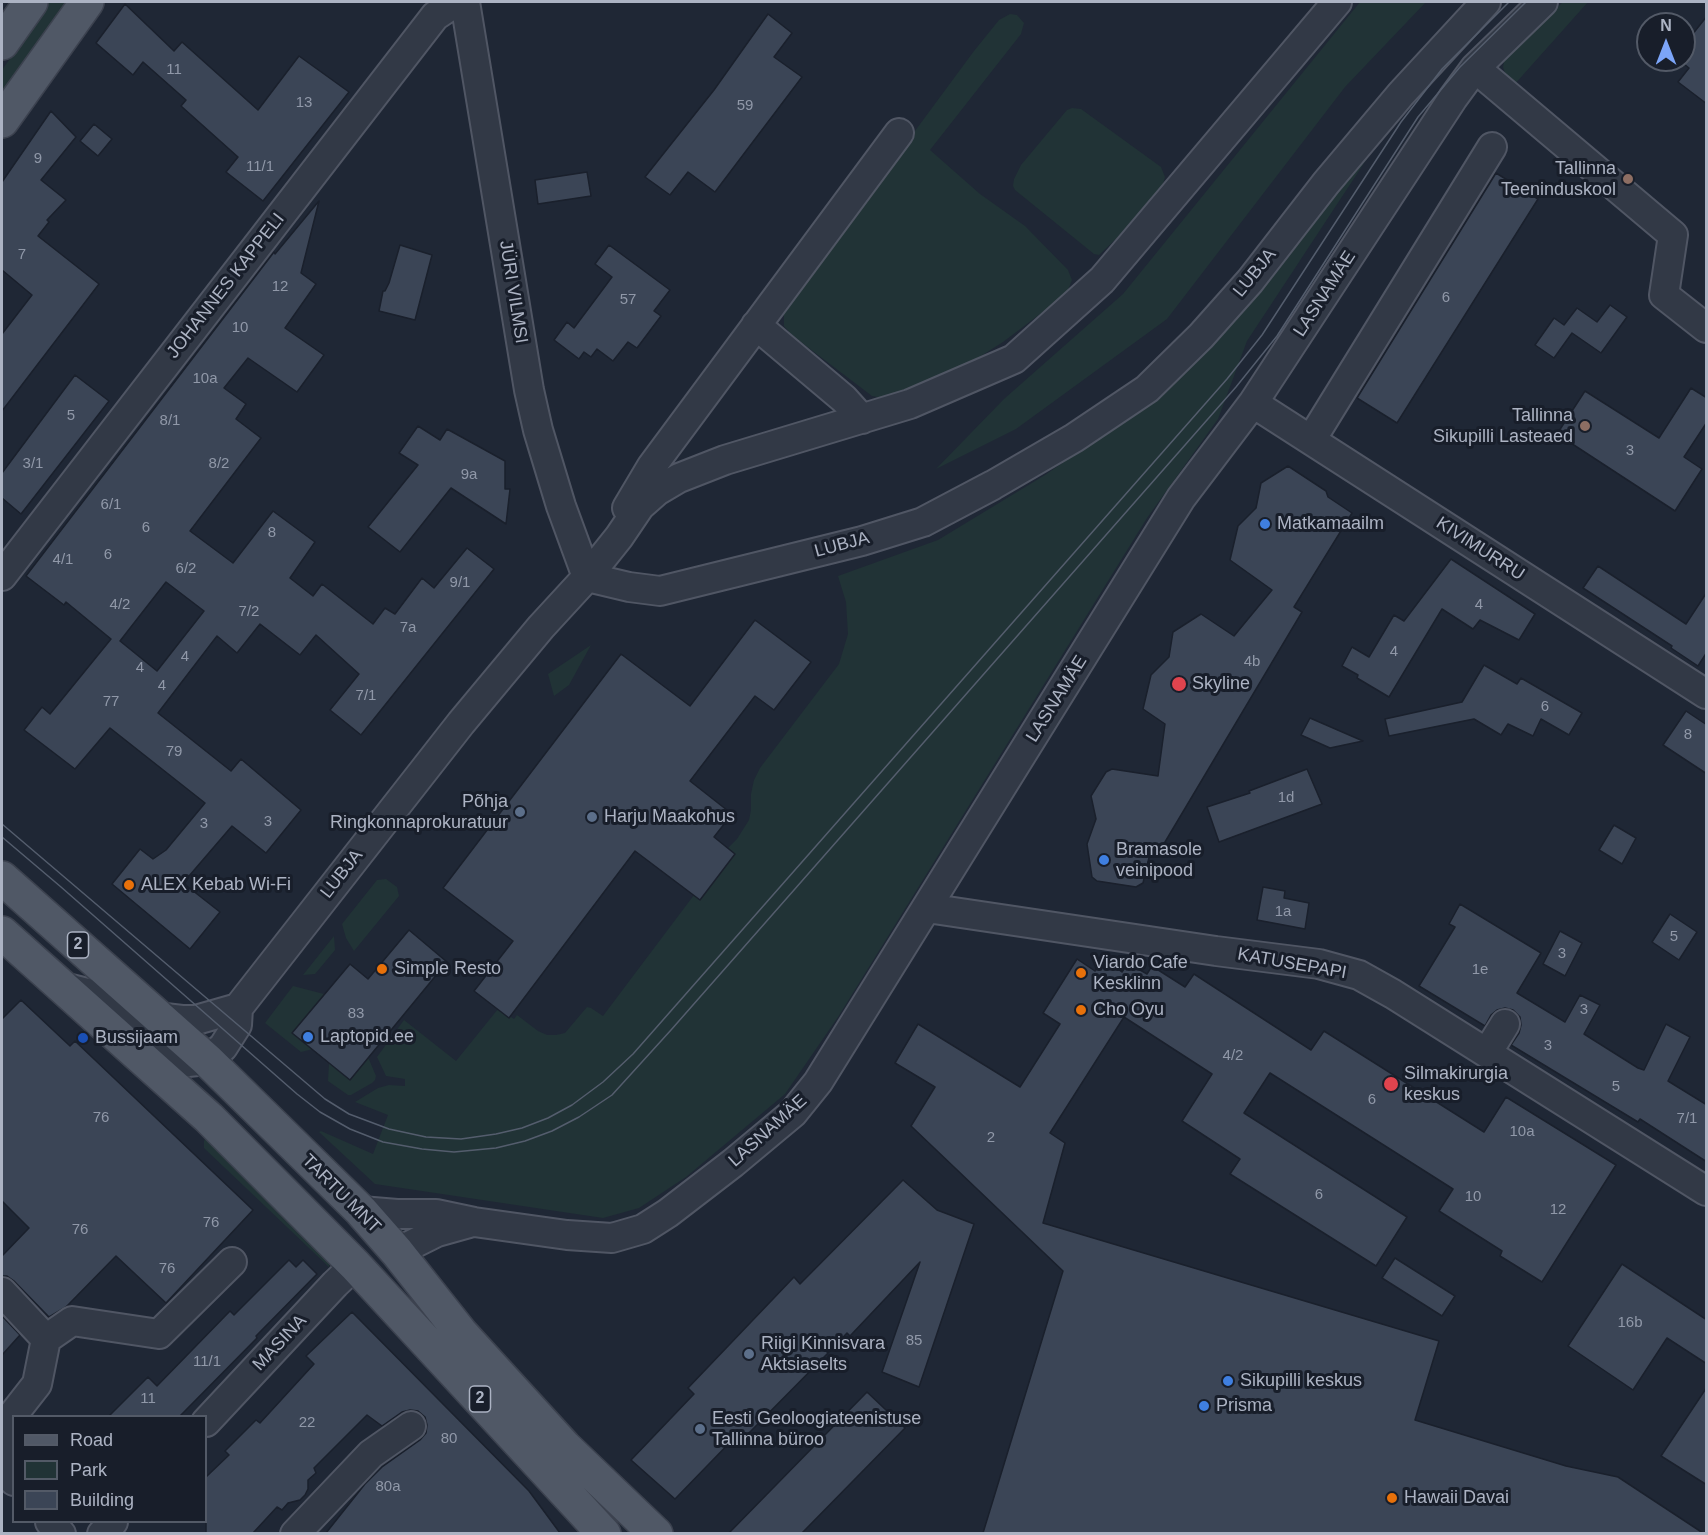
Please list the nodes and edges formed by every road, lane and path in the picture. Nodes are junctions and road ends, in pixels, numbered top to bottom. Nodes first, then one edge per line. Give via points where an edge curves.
1 (31, 2) edge
2 (87, 2) edge
3 (456, 2) edge
4 (465, 2) edge
5 (1337, 2) edge
6 (1486, 2) edge
7 (1543, 2) edge
8 (2, 43) edge
9 (1475, 68) junction
10 (1421, 74) junction
11 (2, 121) edge
12 (899, 133) dead end
13 (1492, 147) dead end
14 (756, 325) junction
15 (1707, 328) edge
16 (1253, 403) junction
17 (862, 419) junction
18 (1311, 440) junction
19 (2, 576) edge
20 (587, 577) junction
21 (1707, 694) edge
22 (2, 878) edge
23 (927, 908) junction
24 (2, 933) edge
25 (63, 987) junction
26 (238, 1008) junction
27 (154, 1013) junction
28 (1505, 1024) dead end
29 (1487, 1053) junction
30 (207, 1060) junction
31 (272, 1181) junction
32 (1707, 1191) edge
33 (361, 1211) junction
34 (474, 1222) junction
35 (396, 1252) junction
36 (232, 1262) dead end
37 (355, 1264) junction
38 (2, 1292) edge
39 (461, 1333) junction
40 (46, 1339) junction
41 (13, 1415) edge
42 (12, 1416) edge
43 (207, 1421) edge
44 (411, 1426) dead end
45 (12, 1478) edge
46 (295, 1533) edge
47 (604, 1533) edge
48 (656, 1533) edge

1 - 8 main road
2 - 11 main road
3 - 19 street, JOHANNES KAPPELI via 435,16
4 - 20 street, JÜRI VILMSI via 529,390 561,506
5 - 17 street via 1102,280 1014,359 910,404
6 - 10 street
7 - 9 street, LASNAMÄE
9 - 10 street
9 - 15 street via 1673,235 1664,295
9 - 16 street, LASNAMÄE
10 - 20 street, LUBJA via 1201,336 1147,389 1074,438 922,522 862,541 660,591
12 - 14 street
13 - 18 street
14 - 17 street via 844,399
14 - 20 street via 652,466
16 - 18 street, KIVIMURRU
16 - 23 street, LASNAMÄE via 1181,498
17 - 20 street via 725,460 657,491 640,506
18 - 21 street, KIVIMURRU
20 - 26 street, LUBJA via 461,723
22 - 27 main road, TARTU MNT / 2
23 - 29 street, KATUSEPAPI via 1319,964 1359,975
23 - 34 street, LASNAMÄE via 818,1082 792,1113 669,1213 643,1229 612,1238
24 - 25 main road, 2
25 - 30 street via 100,996 172,1057 188,1062
25 - 31 main road, 2 via 209,1118
26 - 27 street via 196,1020 165,1018
26 - 30 street via 237,1025
27 - 30 main road, TARTU MNT / 2
28 - 29 street
29 - 32 street, KATUSEPAPI
30 - 33 main road, TARTU MNT / 2
31 - 35 main road via 316,1199 361,1241
31 - 37 main road, 2
33 - 34 street, LASNAMÄE via 436,1214
33 - 35 main road, TARTU MNT / 2
34 - 35 street, LASNAMÄE via 436,1232
35 - 39 main road, TARTU MNT / 2
36 - 40 street via 159,1334 72,1321
37 - 39 main road via 392,1275 422,1308
37 - 43 street, MASINA
37 - 47 main road, 2
38 - 40 street
39 - 48 main road, TARTU MNT / 2 via 565,1447
40 - 41 street via 37,1384
42 - 45 street via 4,1426 5,1472
44 - 46 street via 371,1454

